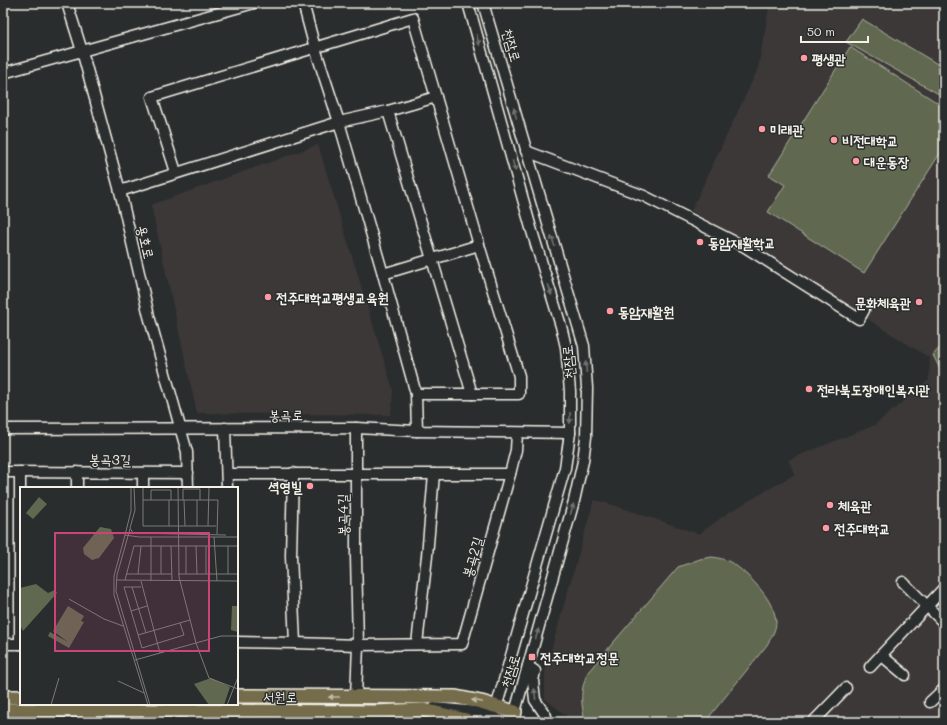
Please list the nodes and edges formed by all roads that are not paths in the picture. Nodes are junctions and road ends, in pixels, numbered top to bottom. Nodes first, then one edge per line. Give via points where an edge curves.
1 (67, 3) edge
2 (254, 3) edge
3 (303, 3) edge
4 (468, 3) edge
5 (483, 3) edge
6 (315, 48) junction
7 (82, 52) junction
8 (3, 73) edge
9 (436, 96) junction
10 (388, 111) junction
11 (339, 122) junction
12 (526, 151) junction
13 (176, 172) junction
14 (120, 191) junction
15 (479, 245) junction
16 (432, 260) junction
17 (383, 274) junction
18 (861, 314) dead end
19 (416, 394) junction
20 (472, 394) junction
21 (181, 428) junction
22 (225, 428) junction
23 (356, 428) junction
24 (3, 429) edge
25 (417, 431) junction
26 (516, 433) junction
27 (570, 433) junction
28 (3, 472) edge
29 (20, 472) junction
30 (77, 472) junction
31 (143, 473) junction
32 (293, 473) junction
33 (356, 473) junction
34 (188, 474) junction
35 (227, 474) junction
36 (434, 474) junction
37 (510, 474) junction
38 (77, 487) edge
39 (143, 487) edge
40 (188, 487) edge
41 (227, 487) edge
42 (903, 582) dead end
43 (944, 588) edge
44 (926, 606) junction
45 (944, 623) edge
46 (238, 642) edge
47 (295, 643) junction
48 (3, 644) edge
49 (20, 644) edge
50 (418, 644) junction
51 (358, 646) junction
52 (881, 655) junction
53 (528, 666) junction
54 (870, 667) dead end
55 (905, 675) dead end
56 (846, 688) dead end
57 (944, 688) edge
58 (238, 696) edge
59 (3, 697) edge
60 (20, 697) edge
61 (356, 697) junction
62 (930, 702) dead end
63 (3, 710) edge
64 (424, 710) junction
65 (192, 713) edge
66 (494, 715) edge
67 (513, 717) edge
68 (467, 722) edge
69 (506, 722) edge
70 (543, 722) edge
71 (813, 722) edge

1 - 7 street, 용호로
2 - 7 street
3 - 6 street
4 -> 27 street, 천잠로 via 566,346 570,384
12 -> 5 street, 천잠로
6 - 9 street via 413,18
6 - 11 street
6 - 13 street via 152,97
7 - 8 street
7 - 14 street, 용호로
9 - 10 street
9 - 15 street
10 - 11 street
10 - 16 street
11 - 13 street
11 - 17 street
12 - 18 street via 651,199 745,247
53 -> 12 street, 천잠로 via 576,495 586,437 587,388 584,346
13 - 14 street
14 - 21 street, 용호로 via 149,316
15 - 16 street
15 - 20 street via 519,376 519,394
16 - 17 street
16 - 20 street
17 - 19 street
19 - 20 street
19 - 25 street
21 - 22 street, 봉곡로
21 - 24 street, 봉곡로
21 - 34 street, 용호로 via 187,452
22 - 23 street, 봉곡로
22 - 35 street
23 - 25 street, 봉곡로
23 - 33 street
25 - 26 street, 봉곡로
26 - 27 street, 봉곡로
26 - 37 street, 봉곡2길 via 516,450
27 - 66 street, 천잠로 via 565,468
28 - 29 street, 봉곡3길
29 - 30 street, 봉곡3길
29 - 49 street
30 - 31 street, 봉곡3길
30 - 38 street, 봉곡3길
31 - 34 street, 봉곡3길
31 - 39 street, 봉곡3길
32 - 33 street, 봉곡4길
32 - 35 street, 봉곡4길
32 - 47 street via 291,556
33 - 36 street, 봉곡4길
33 - 51 street, 봉곡4길
34 - 40 street, 용호로
35 - 41 street
36 - 37 street, 봉곡4길
36 - 50 street
37 - 50 street, 봉곡2길 via 462,644
42 - 44 street
43 - 44 street
44 - 45 street
44 - 52 street
46 - 47 street, 봉곡2길
47 - 51 street, 봉곡2길
48 - 49 street
50 - 51 street, 봉곡2길
51 - 61 street
52 - 54 street
52 - 55 street
53 - 67 street, 천잠로
70 -> 53 street via 546,716 535,700 533,681 536,671
56 - 71 street
57 - 62 street
61 -> 58 main road, 서원로
59 - 60 main road
66 -> 61 main road, 서원로 via 481,702 456,697
63 - 65 main road, 서원로
64 - 65 main road, 서원로
64 - 66 street, 서원로 via 452,709
64 - 68 main road
66 - 67 main road, 서원로
66 - 69 street, 서원로

